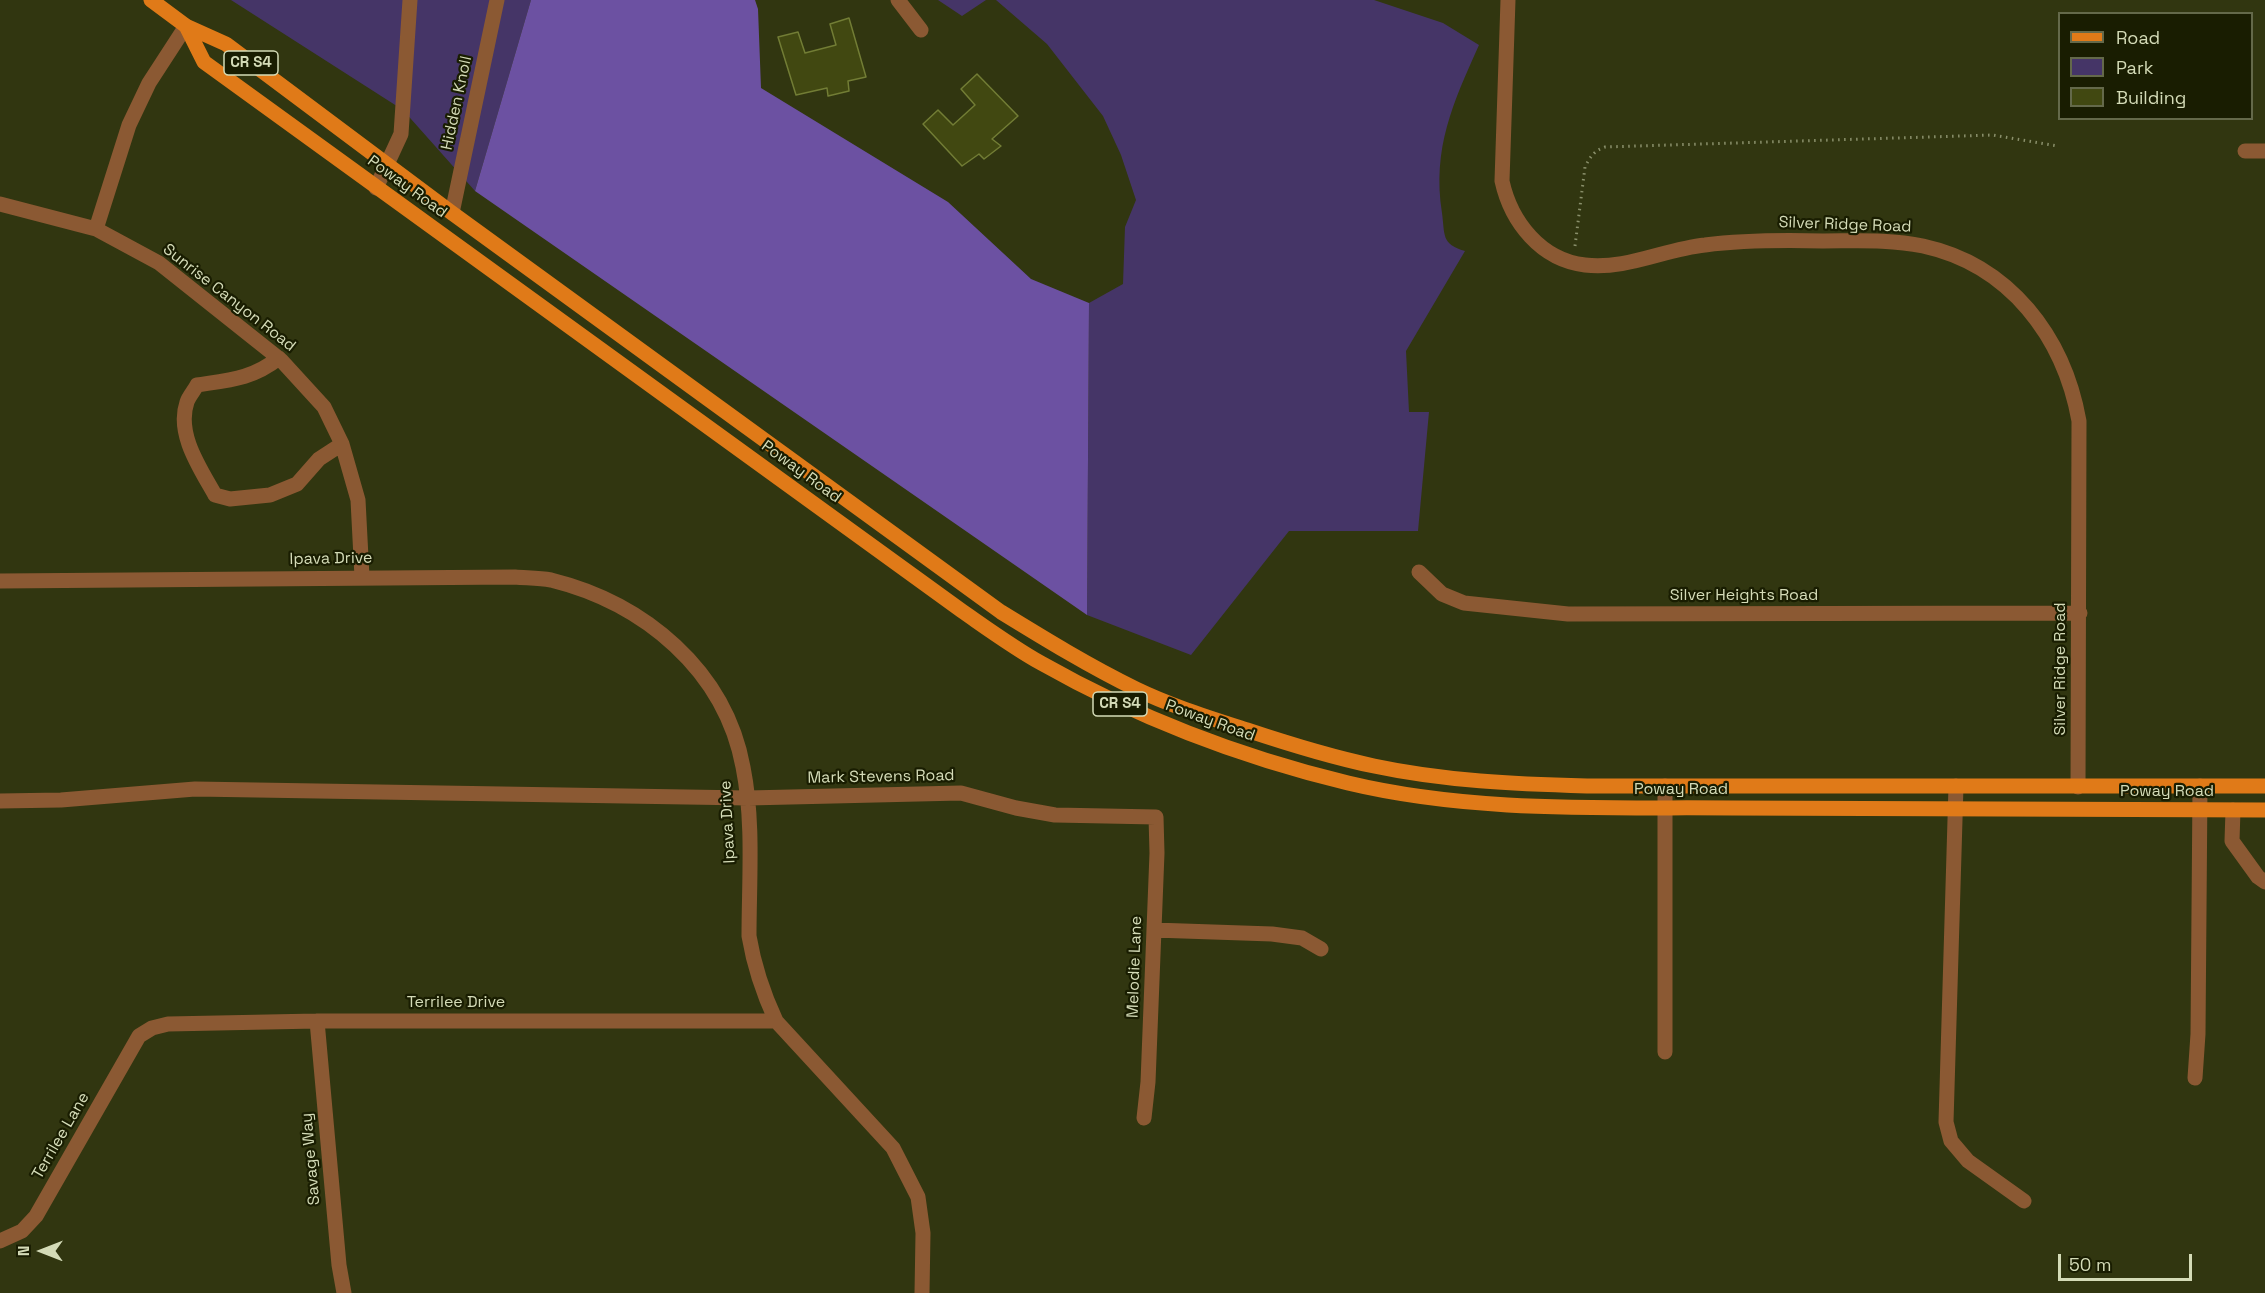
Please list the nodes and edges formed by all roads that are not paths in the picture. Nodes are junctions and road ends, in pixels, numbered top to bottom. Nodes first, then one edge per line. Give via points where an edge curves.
1 (151, 0) edge
2 (410, 0) edge
3 (497, 0) edge
4 (898, 0) edge
5 (1508, 0) edge
6 (186, 26) junction
7 (921, 30) dead end
8 (2245, 151) dead end
9 (2265, 151) edge
10 (388, 165) junction
11 (376, 188) junction
12 (0, 204) edge
13 (452, 213) junction
14 (96, 229) junction
15 (279, 358) junction
16 (342, 444) junction
17 (1419, 572) dead end
18 (362, 577) junction
19 (0, 580) edge
20 (2079, 613) junction
21 (1665, 786) junction
22 (1956, 786) junction
23 (2200, 786) junction
24 (2265, 786) edge
25 (2078, 787) junction
26 (748, 798) junction
27 (0, 801) edge
28 (1665, 808) junction
29 (1956, 809) junction
30 (2078, 810) junction
31 (2201, 810) junction
32 (2233, 810) junction
33 (2265, 810) edge
34 (1156, 817) joint
35 (2265, 882) edge
36 (1154, 930) junction
37 (1321, 949) dead end
38 (317, 1021) junction
39 (776, 1021) junction
40 (139, 1036) joint
41 (1665, 1052) dead end
42 (2196, 1078) dead end
43 (1144, 1118) dead end
44 (2024, 1201) dead end
45 (0, 1242) edge
46 (344, 1293) edge
47 (922, 1293) edge

1 - 6 main road, Poway Road / CR S4
2 - 10 street via 401,134
3 - 13 street, Hidden Knoll
4 - 7 street
5 - 20 street, Silver Ridge Road via 1501,164 1504,194 1523,229 1543,248 1573,263 1604,266 1741,241 1909,244 1963,260 2013,294 2058,353 2079,421
6 - 10 main road, Poway Road / CR S4 via 226,44
6 - 11 main road, Poway Road / CR S4 via 204,62
6 - 14 street via 149,83 129,124
8 - 9 street
10 - 11 street
10 - 13 main road, Poway Road / CR S4
11 - 28 main road, Poway Road / CR S4 via 962,611 1038,662 1104,696 1185,733 1274,763 1351,783 1425,797 1493,804
12 - 14 street, Sunrise Canyon Road
13 - 21 main road, Poway Road / CR S4 via 1001,612 1137,689 1251,732 1376,767 1511,783
14 - 15 street, Sunrise Canyon Road via 159,263
15 - 16 street, Sunrise Canyon Road via 324,407
15 - 16 street via 262,371 197,385 187,403 185,430 195,459 215,495 230,499 270,495 297,484 319,459
16 - 18 street, Sunrise Canyon Road via 358,500
17 - 20 street, Silver Heights Road via 1442,594 1464,603 1568,615
18 - 19 street, Ipava Drive
18 - 26 street, Ipava Drive via 549,580 616,603 674,643 705,680 735,736
20 - 25 street, Silver Ridge Road
21 - 22 main road, Poway Road / CR S4
21 - 28 street
22 - 25 main road, Poway Road / CR S4
22 - 29 street
23 - 24 main road, Poway Road / CR S4
23 - 25 main road, Poway Road / CR S4
23 - 31 street
25 - 30 main road
26 - 27 street, Mark Stevens Road via 195,789
26 - 34 street, Mark Stevens Road via 961,793 1055,815
26 - 39 street, Ipava Drive via 749,936 765,998
28 - 29 main road, Poway Road / CR S4
28 - 41 street
29 - 30 main road, Poway Road / CR S4
29 - 44 street via 1946,1122 1951,1141 1968,1161
30 - 31 main road, Poway Road / CR S4
31 - 32 main road, Poway Road / CR S4
31 - 42 street
32 - 33 main road, Poway Road / CR S4
32 - 35 street via 2232,841
34 - 36 street, Melodie Lane
36 - 37 street via 1272,934 1302,938
36 - 43 street, Melodie Lane
38 - 39 street, Terrilee Drive
38 - 40 street, Terrilee Drive via 168,1024
38 - 46 street, Savage Way
39 - 47 street, Ipava Drive via 893,1148 918,1197 923,1233
40 - 45 street, Terrilee Lane via 36,1216 22,1231

